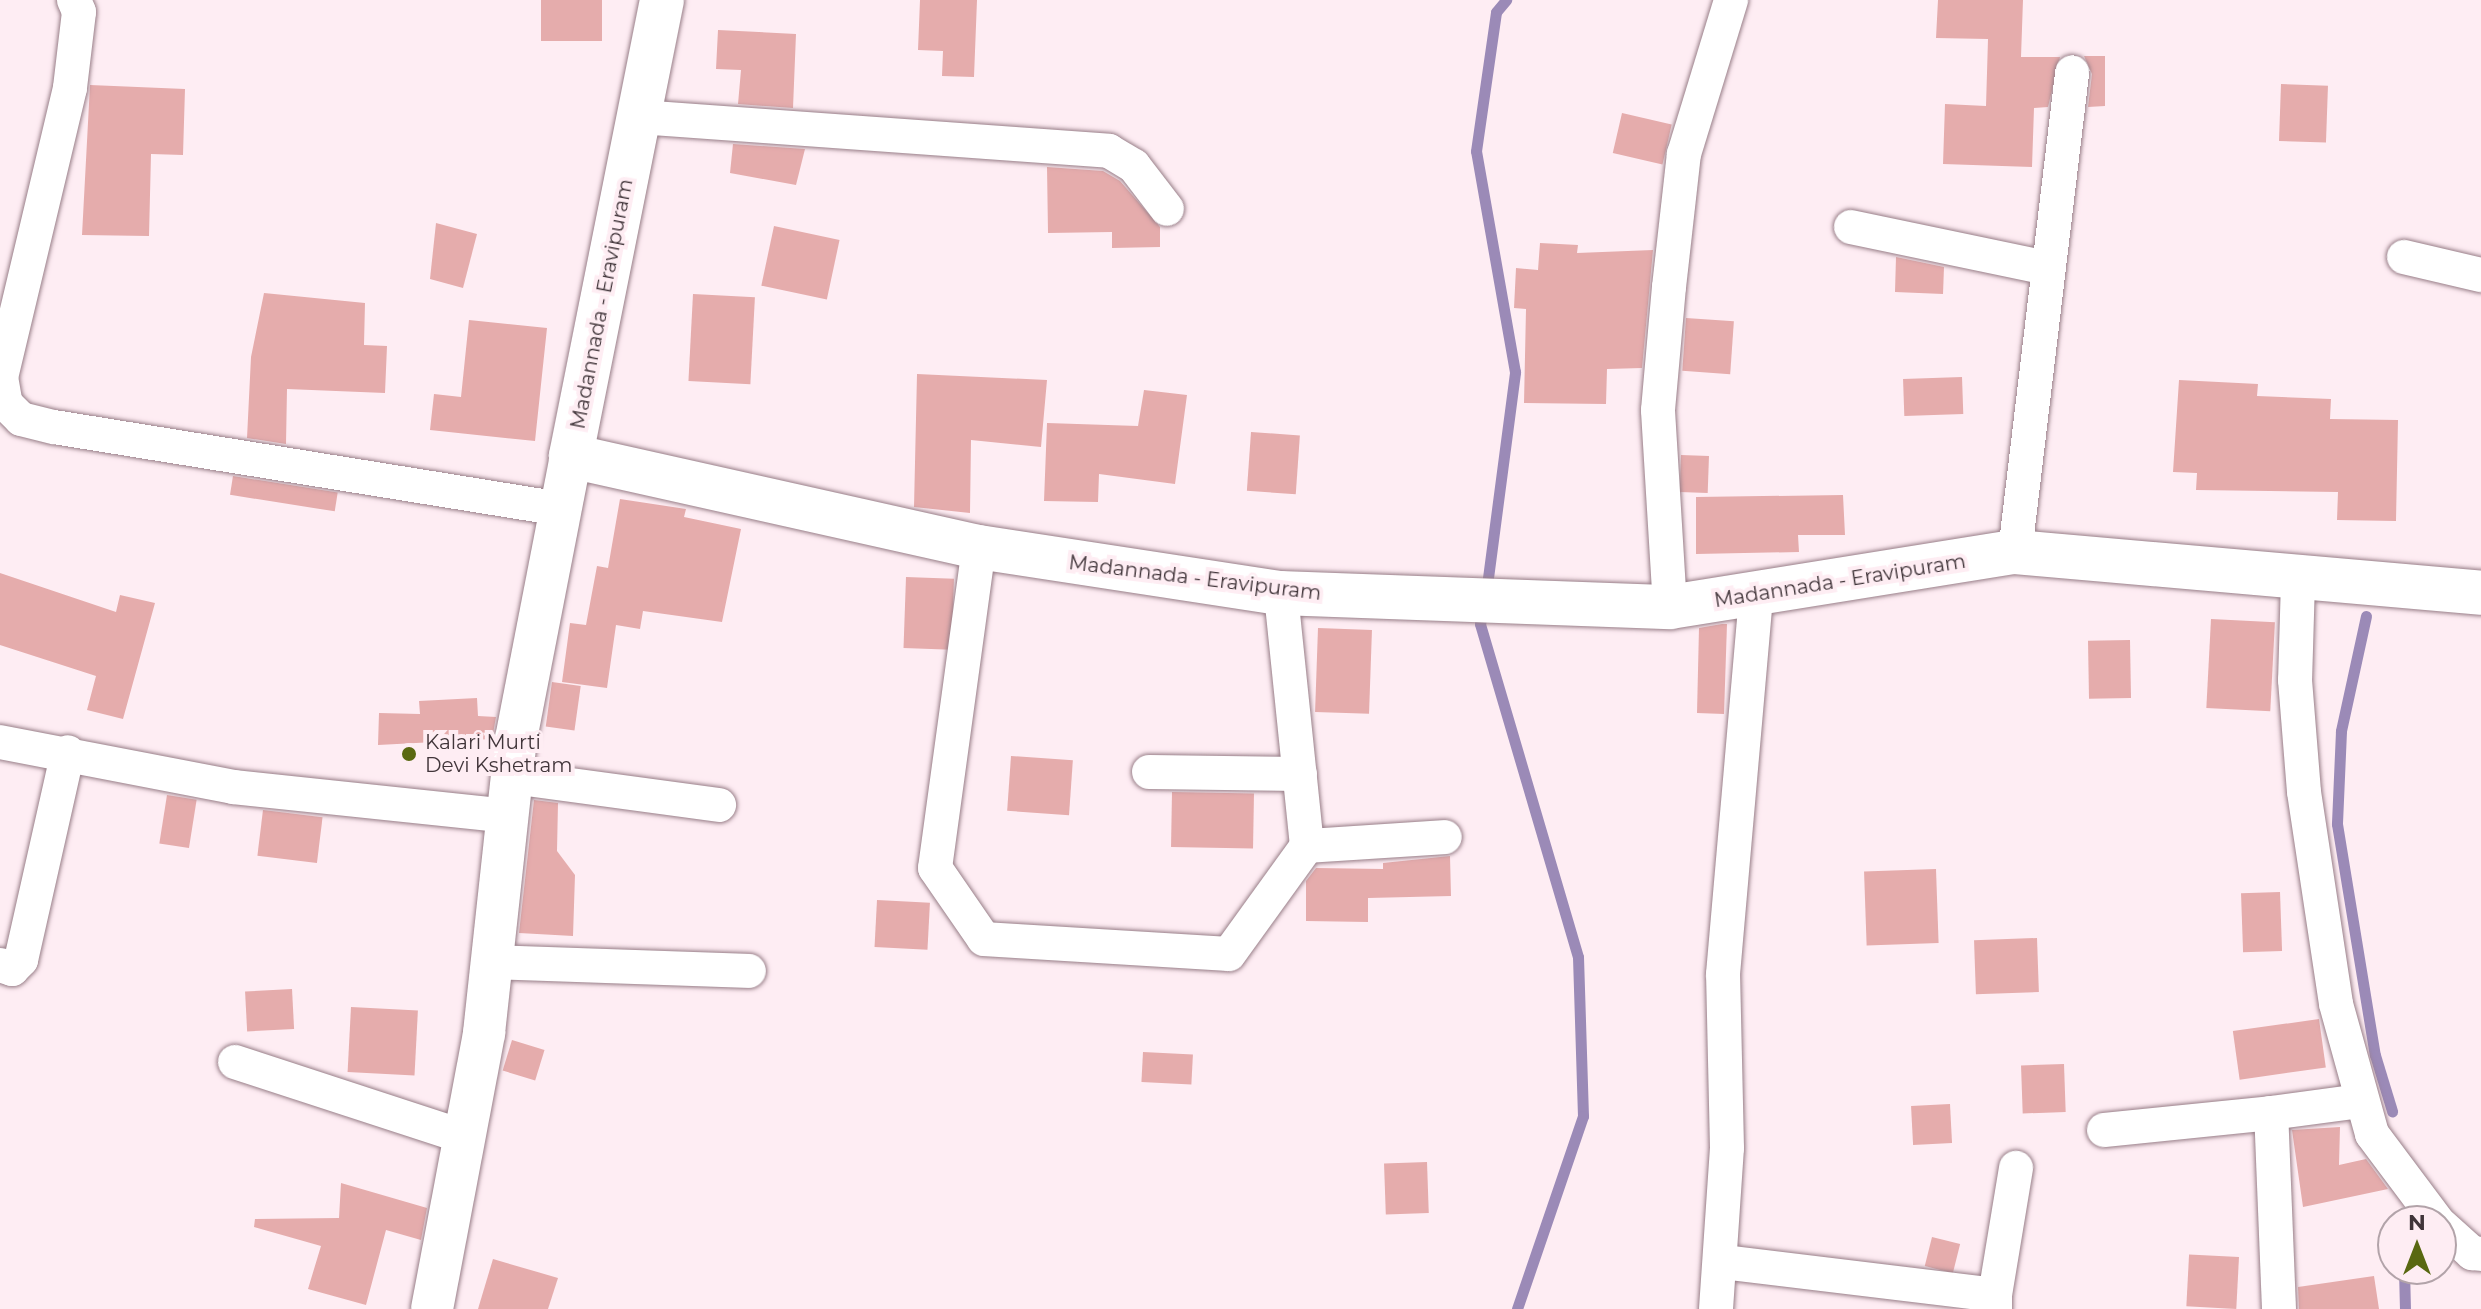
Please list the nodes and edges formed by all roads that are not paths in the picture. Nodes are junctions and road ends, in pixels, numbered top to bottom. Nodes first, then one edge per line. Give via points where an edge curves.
1 (74, 0) edge
2 (662, 0) edge
3 (1731, 0) edge
4 (2072, 72) dead end
5 (639, 117) junction
6 (1167, 209) dead end
7 (1851, 227) dead end
8 (2404, 257) dead end
9 (2048, 268) junction
10 (2481, 275) edge
11 (0, 377) edge
12 (571, 456) junction
13 (561, 509) junction
14 (979, 547) junction
15 (2015, 552) junction
16 (2298, 581) junction
17 (1281, 593) junction
18 (2481, 593) edge
19 (1756, 598) junction
20 (1670, 607) junction
21 (0, 742) edge
22 (68, 752) junction
23 (1149, 772) dead end
24 (1300, 774) junction
25 (510, 797) junction
26 (719, 805) dead end
27 (1445, 837) dead end
28 (1307, 846) junction
29 (492, 962) junction
30 (0, 965) edge
31 (749, 971) dead end
32 (235, 1062) dead end
33 (2361, 1101) junction
34 (2271, 1113) junction
35 (2104, 1130) dead end
36 (464, 1137) junction
37 (2016, 1168) dead end
38 (2425, 1205) edge
39 (2457, 1236) edge
40 (2481, 1254) edge
41 (1723, 1262) junction
42 (1995, 1302) edge
43 (432, 1309) edge
44 (1716, 1309) edge
45 (2279, 1309) edge

1 - 11 street via 79,12 70,88
2 - 5 main road, Madannada - Eravipuram
3 - 20 street via 1684,154 1669,287 1658,410
4 - 9 street
5 - 6 street via 1109,151 1134,166
5 - 12 main road, Madannada - Eravipuram
7 - 9 street
8 - 10 street
9 - 15 street
11 - 13 street via 6,404 21,419 54,427
12 - 13 street
12 - 14 main road, Madannada - Eravipuram
13 - 25 street
14 - 17 main road, Madannada - Eravipuram
14 - 28 street via 935,868 984,939 1229,954
15 - 16 main road, Madannada - Eravipuram
15 - 19 main road, Madannada - Eravipuram
16 - 18 main road, Madannada - Eravipuram
16 - 33 street via 2295,680 2304,792 2322,931
17 - 20 main road, Madannada - Eravipuram
17 - 24 street
19 - 20 main road, Madannada - Eravipuram
19 - 41 street via 1723,974 1729,1046
21 - 22 street
22 - 25 street via 233,787
22 - 30 street via 21,960 12,969
23 - 24 street
24 - 28 street
25 - 26 street
25 - 29 street
27 - 28 street
29 - 31 street
29 - 36 street
32 - 36 street
33 - 34 street
33 - 38 street via 2372,1134
34 - 35 street
34 - 45 street
36 - 43 street
37 - 42 street
39 - 40 street
41 - 42 street
41 - 44 street

